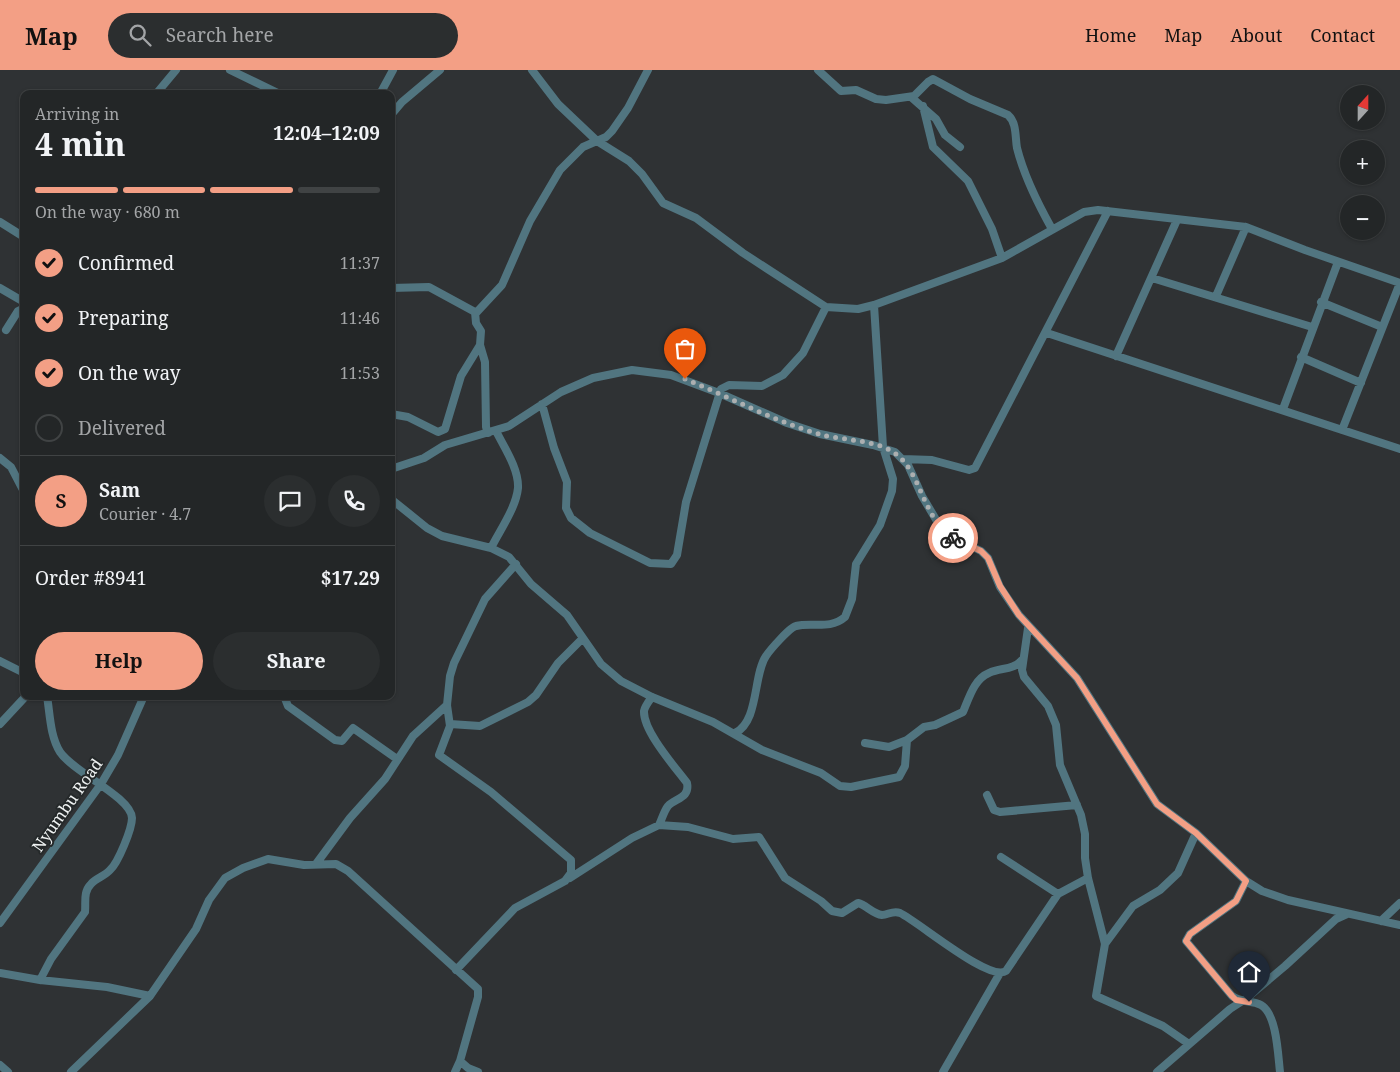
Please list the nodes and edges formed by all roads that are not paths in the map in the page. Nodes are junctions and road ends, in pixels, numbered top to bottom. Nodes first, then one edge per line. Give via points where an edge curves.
1 (176, 70) edge
2 (230, 70) edge
3 (392, 70) edge
4 (440, 70) edge
5 (532, 70) edge
6 (648, 70) edge
7 (818, 70) edge
8 (242, 72) edge
9 (159, 90) edge
10 (273, 90) edge
11 (382, 90) edge
12 (911, 97) junction
13 (923, 106) junction
14 (395, 110) edge
15 (597, 141) junction
16 (960, 147) dead end
17 (1108, 211) junction
18 (1177, 220) junction
19 (0, 222) edge
20 (1246, 227) junction
21 (1052, 229) junction
22 (20, 234) edge
23 (1002, 258) junction
24 (1338, 262) junction
25 (1152, 278) junction
26 (1400, 283) edge
27 (0, 288) edge
28 (395, 288) edge
29 (1216, 296) junction
30 (20, 300) edge
31 (1321, 302) junction
32 (874, 305) junction
33 (826, 307) junction
34 (20, 310) edge
35 (476, 314) junction
36 (1312, 327) junction
37 (1382, 328) junction
38 (6, 330) dead end
39 (1047, 333) junction
40 (480, 345) junction
41 (1116, 356) junction
42 (1301, 357) junction
43 (1361, 383) junction
44 (719, 393) junction
45 (542, 404) junction
46 (1283, 409) junction
47 (395, 415) edge
48 (1342, 430) junction
49 (492, 432) junction
50 (883, 448) junction
51 (1400, 449) edge
52 (0, 458) edge
53 (903, 459) junction
54 (395, 468) edge
55 (20, 485) edge
56 (395, 502) edge
57 (491, 548) junction
58 (516, 564) junction
59 (1028, 628) junction
60 (583, 638) junction
61 (1022, 660) junction
62 (0, 661) edge
63 (20, 671) edge
64 (652, 697) junction
65 (22, 700) edge
66 (48, 700) edge
67 (142, 700) edge
68 (286, 700) edge
69 (447, 705) junction
70 (0, 724) edge
71 (450, 724) junction
72 (735, 733) junction
73 (907, 740) junction
74 (865, 744) dead end
75 (397, 759) junction
76 (101, 784) junction
77 (988, 795) dead end
78 (1077, 805) junction
79 (659, 825) junction
80 (1196, 833) junction
81 (1001, 857) dead end
82 (571, 860) junction
83 (316, 864) junction
84 (584, 870) junction
85 (570, 878) junction
86 (1088, 878) junction
87 (1246, 881) junction
88 (1058, 894) junction
89 (1400, 903) edge
90 (1348, 914) junction
91 (1380, 921) junction
92 (0, 923) edge
93 (1400, 925) edge
94 (1105, 944) junction
95 (456, 970) junction
96 (0, 973) edge
97 (1000, 973) junction
98 (40, 980) junction
99 (150, 996) junction
100 (1241, 1001) junction
101 (1189, 1044) junction
102 (460, 1061) junction
103 (0, 1065) edge
104 (8, 1072) edge
105 (71, 1072) edge
106 (454, 1072) edge
107 (478, 1072) edge
108 (943, 1072) edge
109 (1157, 1072) edge
110 (1280, 1072) edge

1 - 9 street
2 - 8 street
3 - 11 street
4 - 14 street
5 - 15 street via 558,104
6 - 15 street via 618,123 606,137
7 - 12 street via 841,91 856,90 876,100
8 - 10 street
12 - 13 street
12 - 21 street via 933,79 1008,115 1013,120 1017,149 1039,206
13 - 16 street via 945,135
13 - 23 street via 933,147 968,182 992,229
15 - 33 street via 629,161 663,203 696,218
15 - 35 street via 583,147 560,170 530,220 502,285
17 - 18 street
17 - 21 street via 1084,212
17 - 39 street
18 - 20 street
18 - 25 street
19 - 22 street
20 - 24 street
20 - 29 street
21 - 23 street
23 - 32 street
24 - 26 street
24 - 31 street
25 - 29 street
25 - 41 street
26 - 37 street
27 - 30 street
28 - 35 street via 430,287
29 - 36 street
31 - 36 street
31 - 37 street
32 - 33 street via 858,309
32 - 50 street
33 - 44 street via 803,353 783,375 762,386 725,386
34 - 38 street
35 - 40 street via 476,323 481,331
36 - 42 street
37 - 43 street
39 - 41 street
39 - 53 street via 975,468 969,470 924,459
40 - 47 street via 461,376 445,429 438,432 408,417
40 - 49 street via 485,362 486,427
41 - 46 street
42 - 43 street
42 - 46 street
43 - 48 street
44 - 45 street via 671,374 632,370 593,378
44 - 45 street via 686,502 677,555 671,564 664,565 650,563 590,532 567,513 567,482
44 - 50 street via 787,423
45 - 49 street via 509,426
46 - 48 street
48 - 51 street
49 - 54 street via 445,446 424,458
49 - 57 street via 510,459 518,488
50 - 53 street
50 - 72 street via 891,472 892,491 880,525 856,564 852,599 845,617 834,623 795,626 787,632 764,659 748,716
52 - 55 street via 10,467
53 - 59 street via 941,528 988,558 1000,586
56 - 57 street via 442,536
57 - 58 street
58 - 60 street via 531,584 567,615
58 - 69 street via 489,593 471,624 450,676
59 - 61 street
59 - 80 street via 1077,678 1157,804
60 - 64 street via 608,670 621,681
60 - 71 street via 558,663 536,696 528,702 480,726
61 - 73 street via 1009,669 984,676 975,686 963,712 924,727
61 - 78 street via 1024,677 1048,706 1056,725 1060,765
62 - 63 street
64 - 72 street
64 - 79 street via 644,711 650,729 688,789 666,808
65 - 70 street
66 - 76 street via 52,732 60,751 71,765
67 - 76 street, Nyumbu Road
68 - 75 street via 288,706 335,740 342,741 353,728
69 - 71 street
69 - 75 street via 424,724
71 - 82 street via 440,757 490,792
72 - 73 street via 762,750 816,771 845,787 899,777 905,766
73 - 74 street via 889,747
75 - 83 street via 385,779 350,818
76 - 92 street, Nyumbu Road
76 - 98 street via 131,813 125,844 112,868 91,884 84,902 85,912
77 - 78 street via 994,810 1000,812
78 - 86 street via 1085,834 1084,858
79 - 84 street via 632,838
79 - 97 street via 688,827 732,838 759,838 785,878 798,884 835,913 842,913 858,903 880,914 898,912 984,968
80 - 87 street
80 - 94 street via 1178,873 1160,890 1133,906
81 - 88 street
82 - 84 street
82 - 85 street
83 - 95 street via 336,864 348,871
83 - 99 street via 268,860 225,878 208,900 196,929
84 - 85 street
85 - 95 street via 515,908
86 - 88 street
86 - 94 street
87 - 90 street via 1272,895
87 - 100 street via 1236,901 1190,934 1186,941 1232,996
88 - 97 street via 1006,971
89 - 91 street
90 - 91 street
90 - 100 street via 1332,922
91 - 93 street
94 - 101 street via 1096,996 1162,1026
95 - 102 street via 478,989
96 - 98 street
97 - 108 street
98 - 99 street via 100,986
99 - 105 street
100 - 101 street
100 - 110 street via 1261,1005 1270,1014
101 - 109 street
102 - 106 street
102 - 107 street
103 - 104 street

